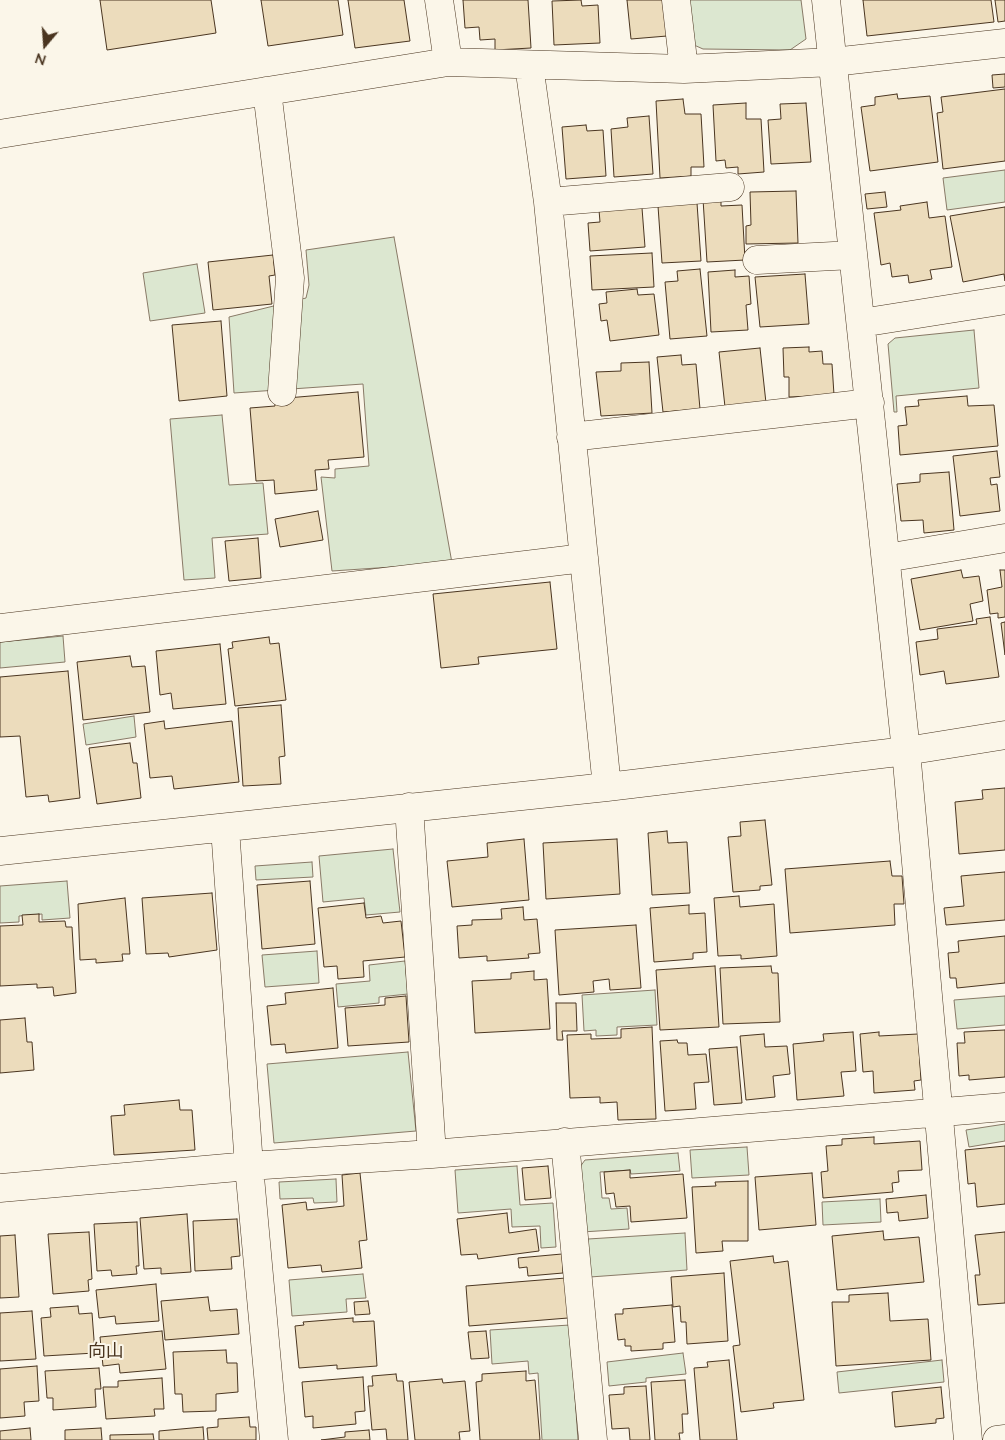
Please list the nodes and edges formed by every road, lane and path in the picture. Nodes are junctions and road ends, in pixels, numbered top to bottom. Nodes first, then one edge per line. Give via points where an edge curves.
1 (440, 0) edge
2 (676, 0) edge
3 (826, 0) edge
4 (1005, 43) edge
5 (448, 62) junction
6 (833, 62) junction
7 (529, 65) junction
8 (684, 68) junction
9 (267, 91) junction
10 (0, 134) edge
11 (730, 187) dead end
12 (548, 202) junction
13 (853, 256) junction
14 (757, 260) dead end
15 (1005, 300) edge
16 (861, 323) junction
17 (282, 392) dead end
18 (870, 403) junction
19 (571, 436) junction
20 (1005, 538) edge
21 (584, 558) junction
22 (886, 558) junction
23 (0, 628) edge
24 (1005, 735) edge
25 (906, 751) junction
26 (607, 787) junction
27 (408, 807) junction
28 (225, 828) junction
29 (0, 851) edge
30 (1005, 1107) edge
31 (940, 1112) junction
32 (565, 1142) junction
33 (432, 1154) junction
34 (249, 1166) junction
35 (0, 1188) edge
36 (1005, 1439) edge
37 (274, 1440) edge
38 (592, 1440) edge
39 (968, 1440) edge
40 (997, 1440) edge

1 - 5 street
2 - 8 street
3 - 6 street
4 - 6 street
5 - 7 street
5 - 9 street
6 - 8 street
6 - 13 street
7 - 8 street
7 - 12 street
9 - 10 street
9 - 17 street via 290,278
11 - 12 street
12 - 19 street
13 - 14 street
13 - 16 street
15 - 16 street
16 - 18 street
18 - 19 street
18 - 22 street
19 - 21 street
20 - 22 street
21 - 23 street
21 - 26 street
22 - 25 street
24 - 25 street
25 - 26 street
25 - 31 street
26 - 27 street
27 - 28 street
27 - 33 street
28 - 29 street
28 - 34 street
30 - 31 street
31 - 32 street
31 - 39 street
32 - 33 street
32 - 38 street
33 - 34 street
34 - 35 street
34 - 37 street
36 - 40 street

